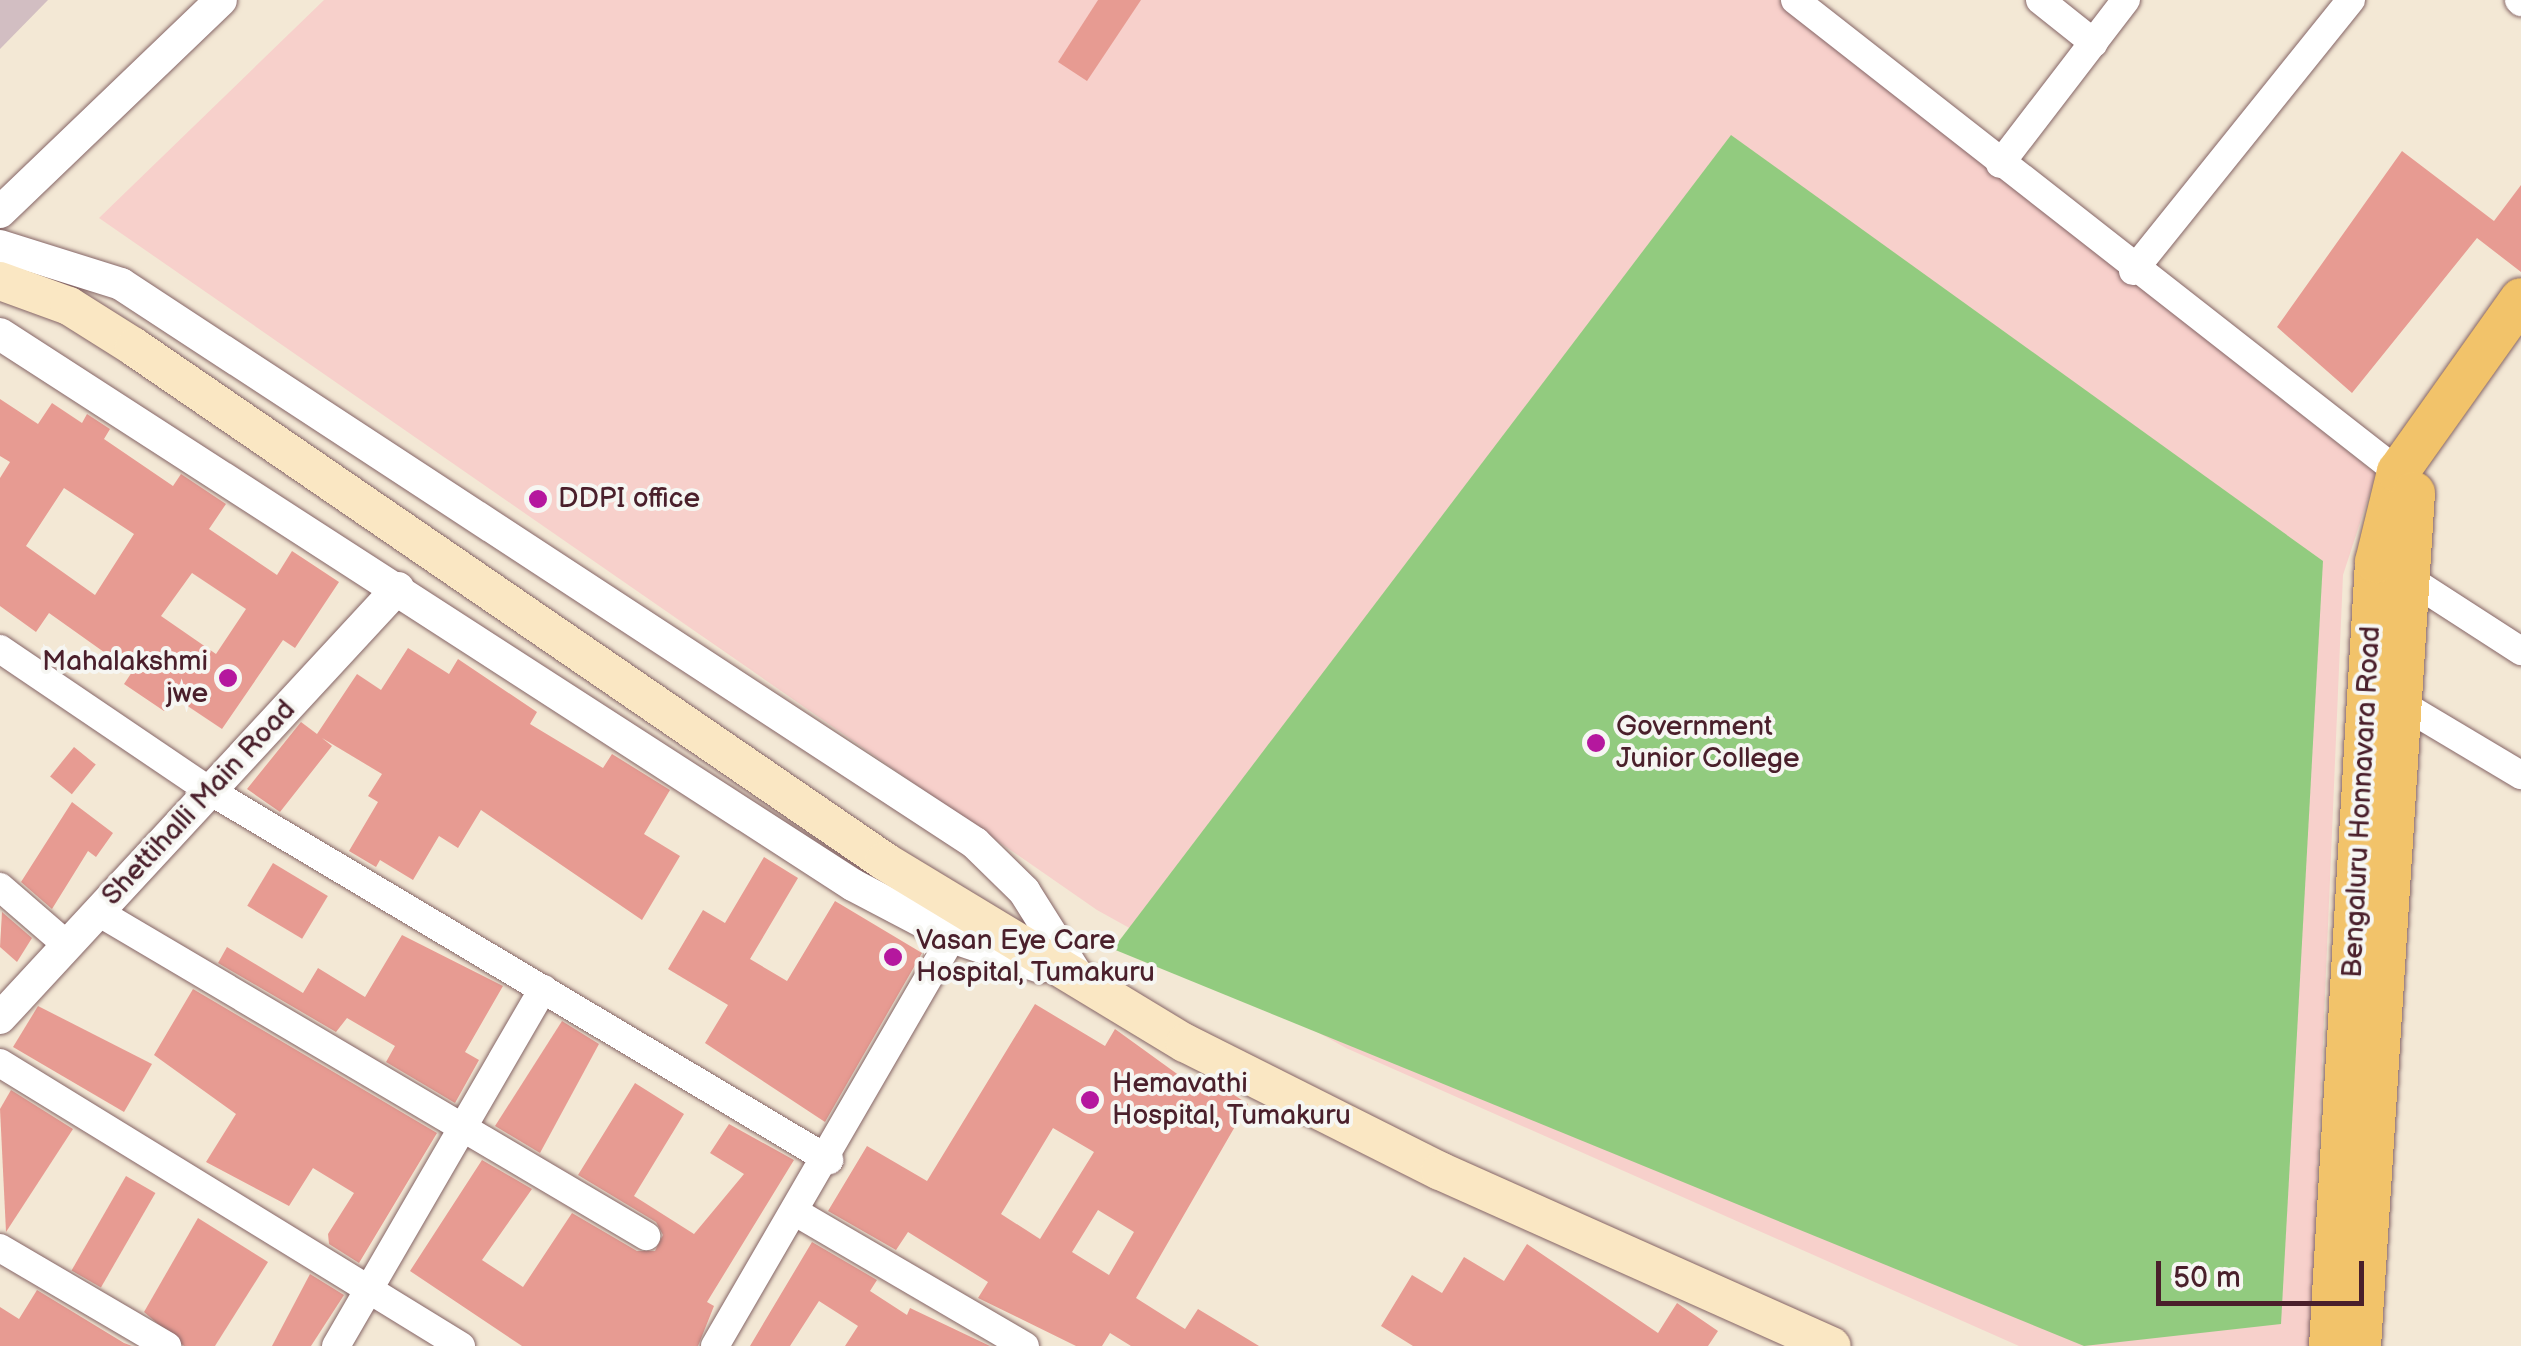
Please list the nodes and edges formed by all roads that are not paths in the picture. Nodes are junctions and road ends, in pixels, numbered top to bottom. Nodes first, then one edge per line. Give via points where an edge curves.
1 (221, 0) edge
2 (1795, 0) edge
3 (2040, 0) edge
4 (2126, 0) edge
5 (2351, 0) edge
6 (2094, 43) junction
7 (2000, 164) junction
8 (0, 212) edge
9 (0, 246) edge
10 (2133, 272) junction
11 (0, 281) edge
12 (2521, 299) edge
13 (0, 334) edge
14 (2521, 336) edge
15 (2398, 472) junction
16 (2408, 578) junction
17 (398, 588) junction
18 (0, 649) edge
19 (2521, 651) edge
20 (2400, 703) junction
21 (2521, 775) edge
22 (210, 791) junction
23 (0, 887) edge
24 (98, 912) junction
25 (959, 924) junction
26 (67, 945) junction
27 (1080, 980) junction
28 (543, 989) junction
29 (0, 1018) edge
30 (0, 1062) edge
31 (463, 1128) junction
32 (829, 1160) junction
33 (797, 1213) junction
34 (646, 1236) dead end
35 (0, 1248) edge
36 (370, 1290) junction
37 (166, 1346) edge
38 (336, 1346) edge
39 (461, 1346) edge
40 (715, 1346) edge
41 (1025, 1346) edge
42 (1832, 1346) edge
43 (2330, 1346) edge
44 (2360, 1346) edge

1 - 8 street
2 - 7 street
3 - 6 street
4 - 6 street
5 - 10 street
6 - 7 street
7 - 10 street
9 - 27 street via 120,284 975,843 1024,891
10 - 15 street
11 - 25 main road via 69,306 134,347
12 - 15 main road, Bengaluru Honnavara Road
13 - 17 street
14 - 16 main road, Bengaluru Honnavara Road via 2440,441 2413,494
15 - 43 main road, Bengaluru Honnavara Road via 2376,562
16 - 19 street
16 - 20 main road, Bengaluru Honnavara Road
17 - 22 street, Shettihalli Main Road
17 - 25 street via 853,885
18 - 22 street
20 - 21 street
20 - 44 main road, Bengaluru Honnavara Road
22 - 24 street, Shettihalli Main Road
22 - 28 street
23 - 26 street
24 - 26 street, Shettihalli Main Road
24 - 31 street
25 - 27 main road
25 - 32 street
26 - 29 street, Shettihalli Main Road
27 - 42 main road via 1440,1171
28 - 31 street
28 - 32 street
30 - 36 street
31 - 34 street
31 - 36 street
32 - 33 street
33 - 40 street
33 - 41 street
35 - 37 street
36 - 38 street
36 - 39 street

